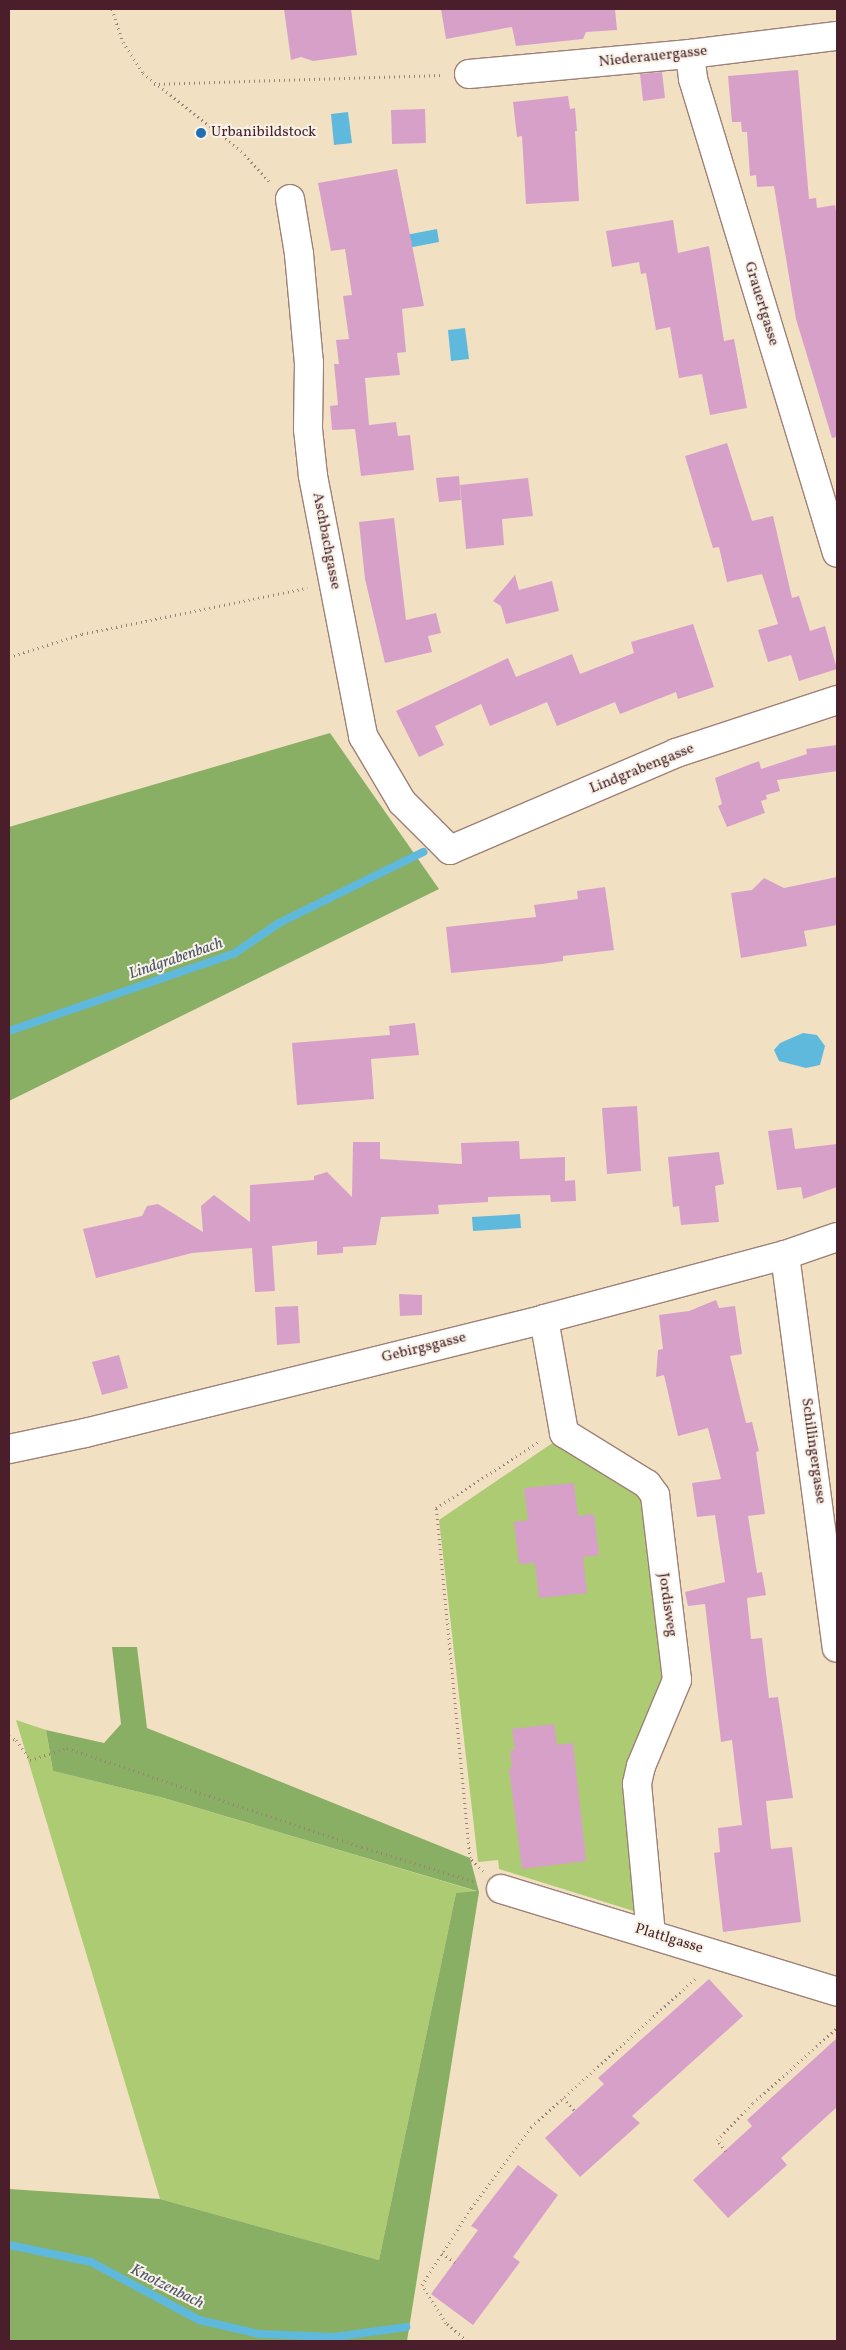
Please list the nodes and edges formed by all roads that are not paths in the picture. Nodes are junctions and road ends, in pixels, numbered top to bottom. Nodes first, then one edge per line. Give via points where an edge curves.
1 (837, 36) edge
2 (690, 54) junction
3 (469, 74) road end
4 (290, 199) road end
5 (837, 553) edge
6 (837, 700) edge
7 (450, 850) joint
8 (837, 1237) edge
9 (785, 1255) junction
10 (544, 1318) junction
11 (9, 1449) edge
12 (837, 1648) edge
13 (501, 1889) road end
14 (651, 1934) junction
15 (837, 1992) edge

1 - 2 street, Niederauergasse
2 - 3 street, Niederauergasse
2 - 5 street, Grauertgasse via 696,89
4 - 7 street, Aschbachgasse via 299,254 309,363 308,429 313,476 363,736 402,802
6 - 7 street, Lindgrabengasse via 676,753
8 - 9 street, Gebirgsgasse
9 - 10 street, Gebirgsgasse
9 - 12 street, Schillingergasse
10 - 11 street, Gebirgsgasse via 85,1433
10 - 14 street, Jordisweg via 564,1433 647,1484 655,1495 677,1680 641,1766 637,1784
13 - 14 street, Plattlgasse
14 - 15 street, Plattlgasse

